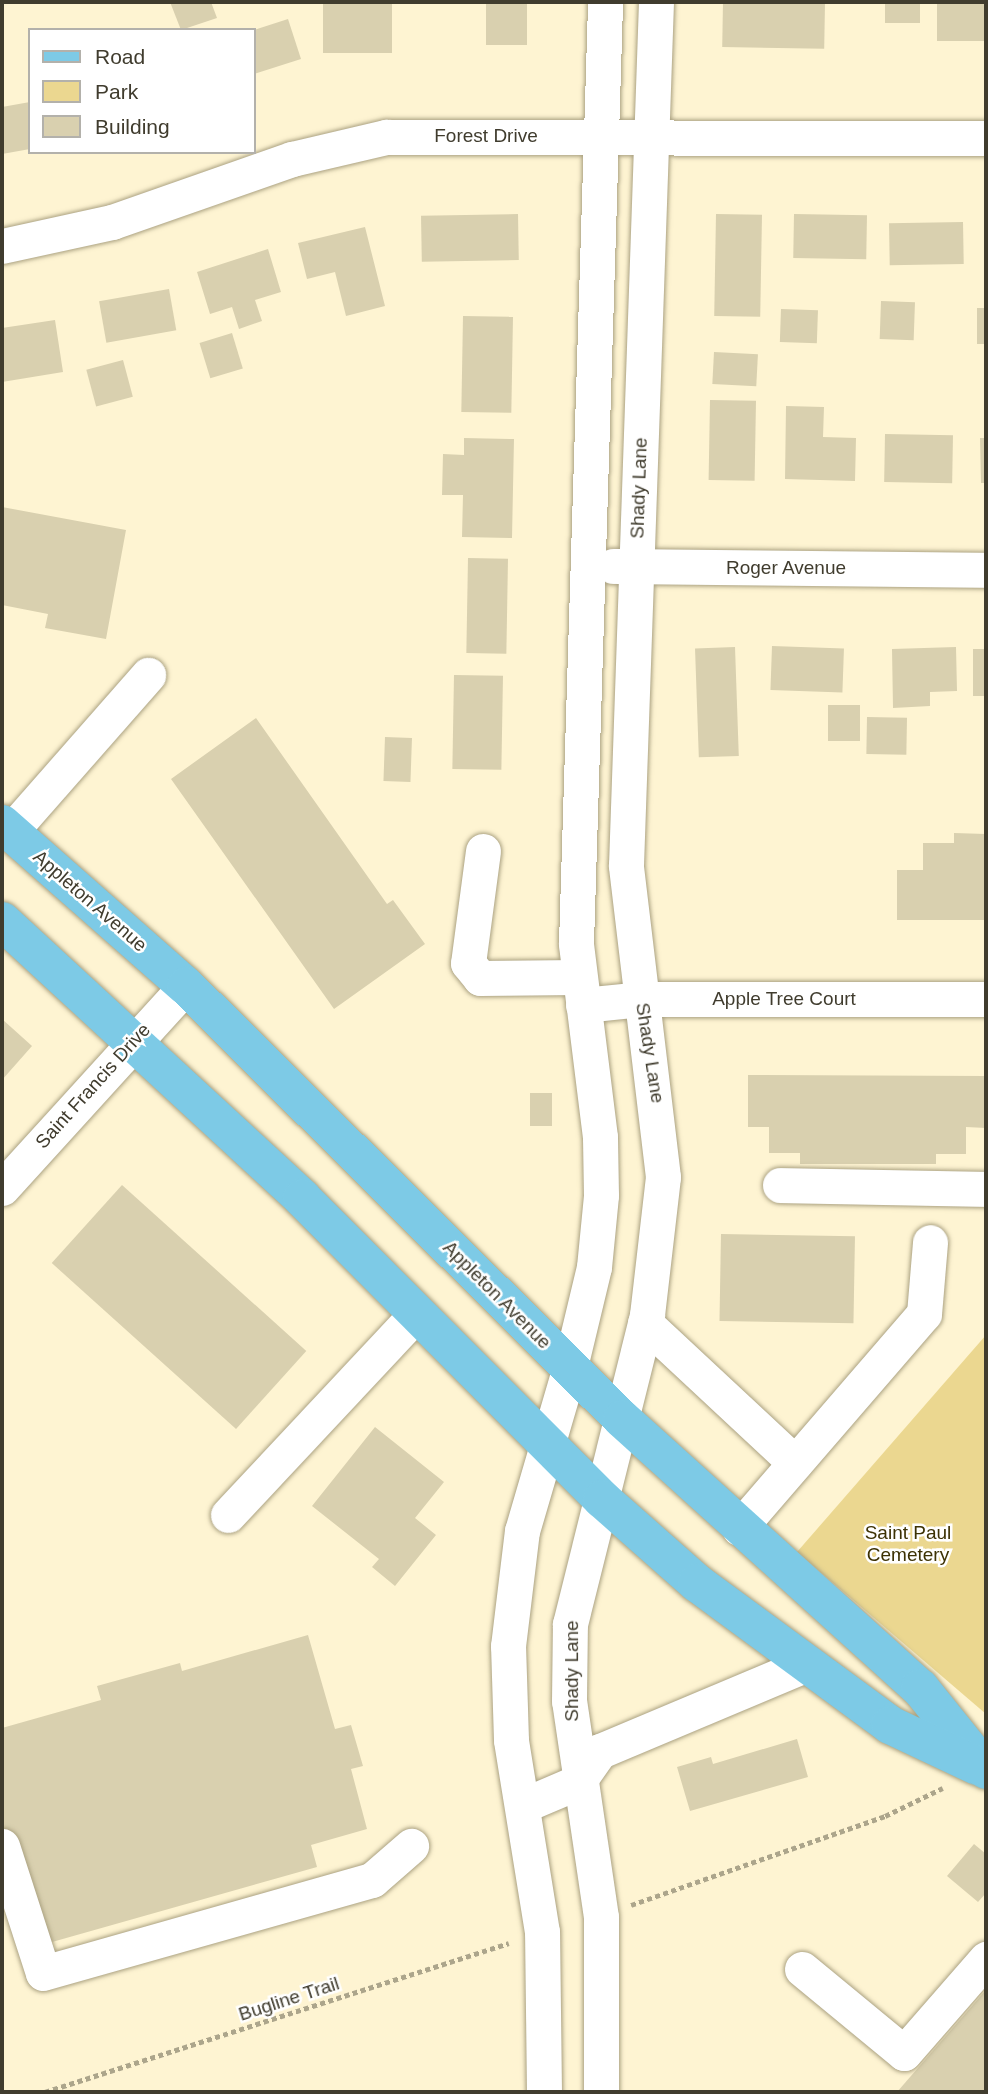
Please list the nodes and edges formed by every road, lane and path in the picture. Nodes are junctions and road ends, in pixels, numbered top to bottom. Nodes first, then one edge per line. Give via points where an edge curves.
1 (604, 2) edge
2 (656, 2) edge
3 (601, 137) junction
4 (652, 137) junction
5 (986, 138) edge
6 (2, 246) edge
7 (586, 565) junction
8 (637, 567) junction
9 (986, 570) edge
10 (148, 675) dead end
11 (6, 828) edge
12 (483, 851) dead end
13 (2, 921) edge
14 (186, 986) junction
15 (581, 991) junction
16 (641, 999) junction
17 (986, 999) edge
18 (135, 1040) junction
19 (780, 1185) dead end
20 (2, 1188) edge
21 (986, 1189) edge
22 (930, 1242) dead end
23 (417, 1313) junction
24 (645, 1323) junction
25 (570, 1367) junction
26 (622, 1419) junction
27 (548, 1441) junction
28 (795, 1463) junction
29 (603, 1499) junction
30 (228, 1515) dead end
31 (739, 1528) junction
32 (807, 1664) junction
33 (986, 1770) edge
34 (578, 1782) junction
35 (948, 1786) dead end
36 (524, 1805) junction
37 (2, 1846) edge
38 (411, 1846) dead end
39 (601, 1917) junction
40 (542, 1932) junction
41 (986, 1959) edge
42 (802, 1969) dead end
43 (45, 2092) edge
44 (544, 2092) edge
45 (601, 2092) edge

1 - 3 street
2 - 4 street, Shady Lane
3 - 4 street, Forest Drive
3 - 6 street, Forest Drive via 386,137 349,143 112,222
3 - 7 street
4 - 5 street, Forest Drive
4 - 8 street, Shady Lane
7 - 8 street, Roger Avenue
7 - 15 street via 576,827
8 - 9 street, Roger Avenue
8 - 16 street, Shady Lane via 626,865
10 - 11 street
11 - 14 main road, Appleton Avenue
12 - 15 street, Apple Tree Court via 468,963 480,978
13 - 18 main road, Appleton Avenue
14 - 18 street, Saint Francis Drive
14 - 25 main road, Appleton Avenue
15 - 16 street, Apple Tree Court
15 - 25 street via 600,1137 601,1195 594,1267
16 - 17 street, Apple Tree Court
16 - 24 street, Shady Lane via 663,1177
18 - 20 street, Saint Francis Drive
18 - 23 main road, Appleton Avenue
19 - 21 street
22 - 28 street via 924,1314
23 - 27 main road, Appleton Avenue
23 - 30 street
24 - 26 street, Shady Lane
24 - 28 street
25 - 26 main road, Appleton Avenue
25 - 27 street
26 - 29 street, Shady Lane
26 - 31 main road, Appleton Avenue
27 - 29 main road, Appleton Avenue
27 - 36 street via 513,1579 511,1740
28 - 31 street
29 - 32 main road, Appleton Avenue via 697,1583
29 - 34 street, Shady Lane via 570,1624 569,1702
31 - 33 main road, Appleton Avenue via 920,1688
32 - 33 main road, Appleton Avenue via 890,1725
32 - 34 street via 600,1751
34 - 36 street
34 - 39 street, Shady Lane
35 - 39 path via 885,1816
36 - 40 street
37 - 38 street via 43,1973 372,1880
39 - 45 street, Shady Lane
40 - 43 path, Bugline Trail
40 - 44 street
41 - 42 street via 904,2053

